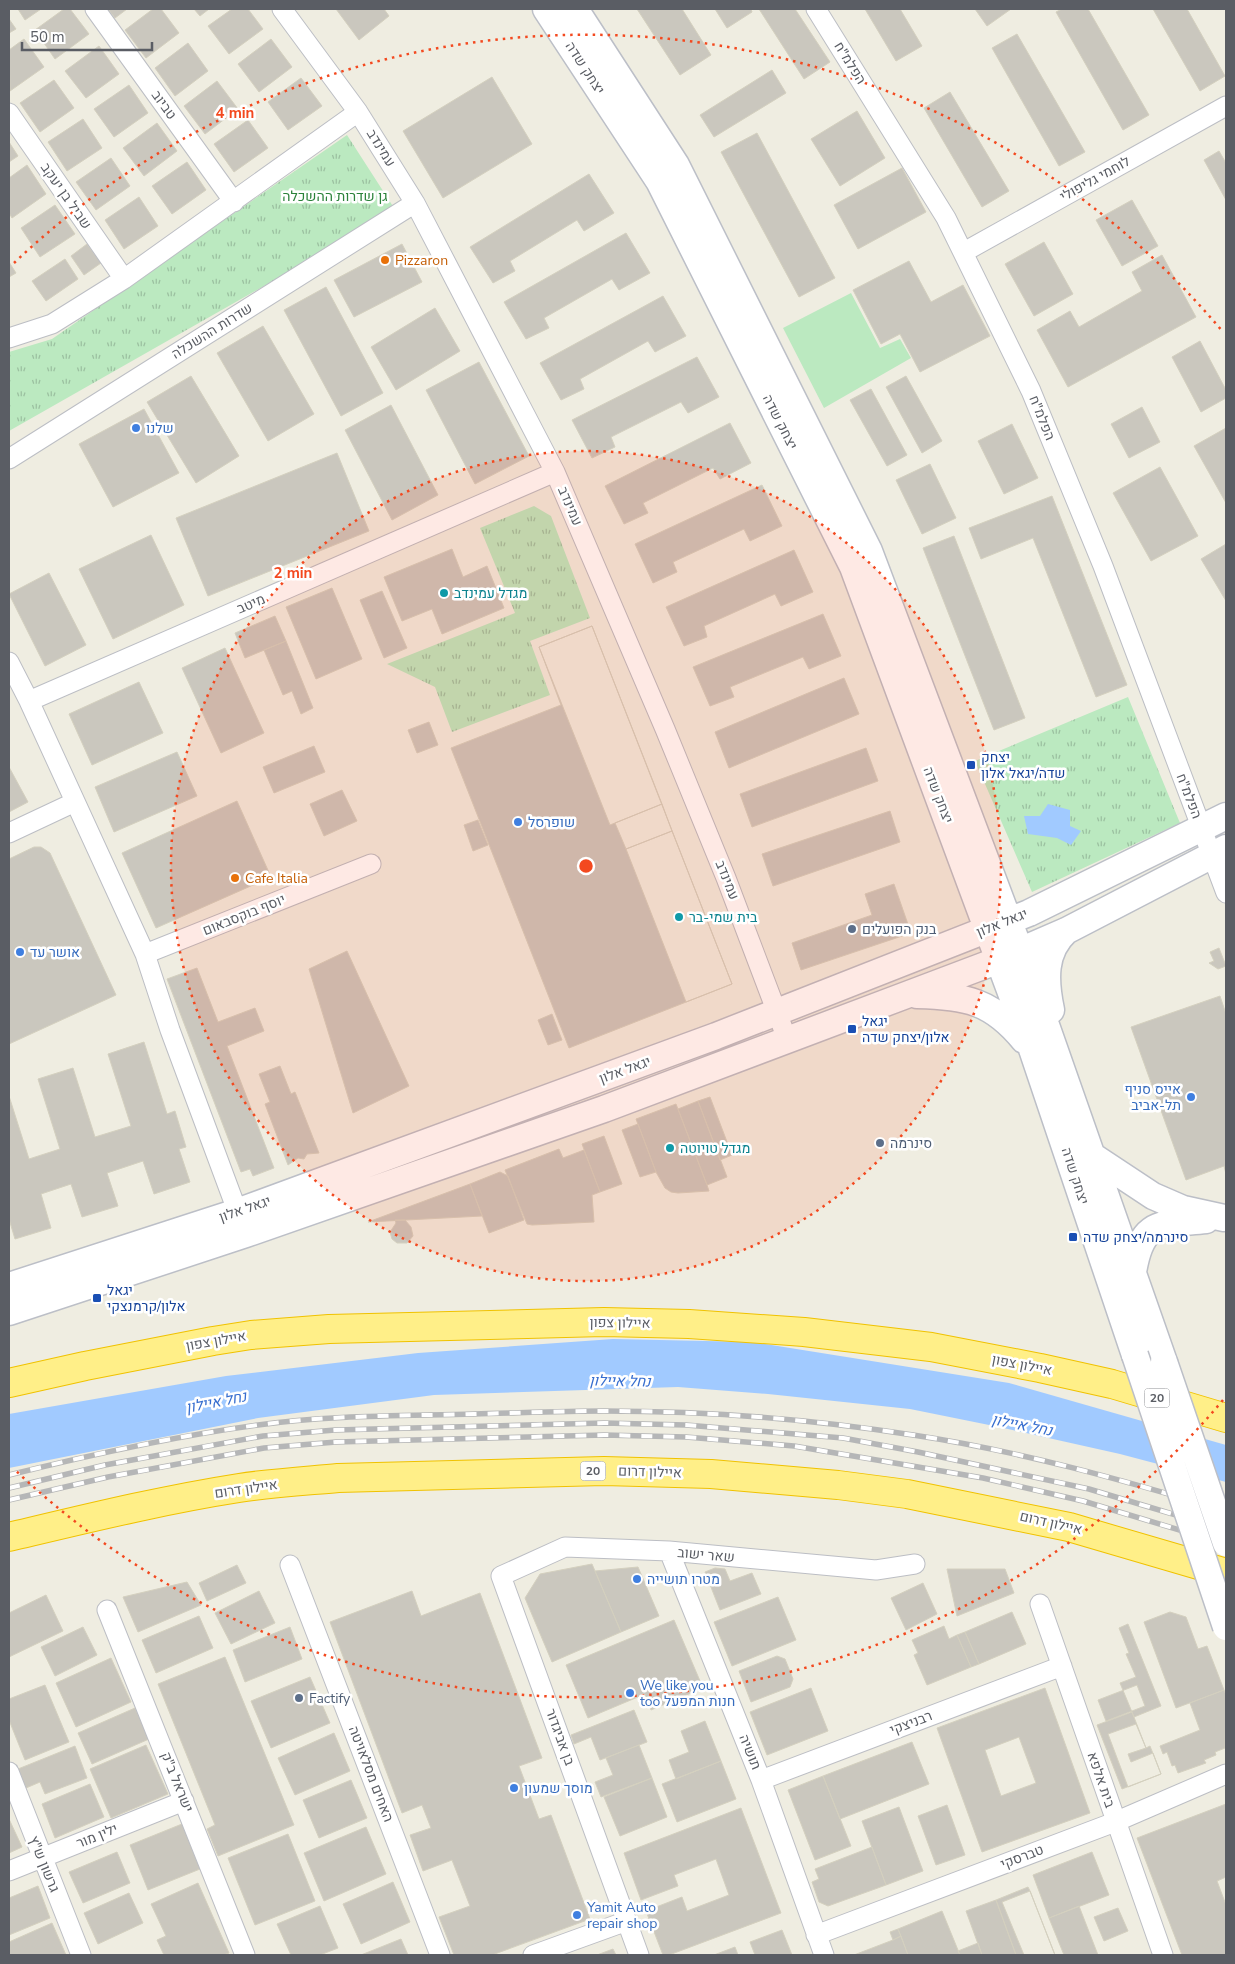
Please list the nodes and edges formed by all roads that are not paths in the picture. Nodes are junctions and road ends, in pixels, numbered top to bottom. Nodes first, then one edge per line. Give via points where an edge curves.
1 (95, 9) edge
2 (282, 9) edge
3 (546, 9) edge
4 (575, 9) edge
5 (816, 9) edge
6 (1226, 106) edge
7 (358, 112) junction
8 (9, 113) edge
9 (234, 202) junction
10 (415, 203) junction
11 (964, 252) junction
12 (124, 279) junction
13 (9, 338) edge
14 (9, 458) edge
15 (555, 472) junction
16 (9, 662) edge
17 (29, 701) junction
18 (75, 802) junction
19 (1226, 816) edge
20 (1202, 829) junction
21 (9, 833) edge
22 (1219, 852) edge
23 (371, 864) dead end
24 (1226, 893) edge
25 (999, 925) junction
26 (1066, 931) junction
27 (144, 954) junction
28 (1010, 956) junction
29 (909, 994) junction
30 (778, 1012) junction
31 (787, 1040) junction
32 (1033, 1052) junction
33 (1066, 1079) junction
34 (1091, 1155) junction
35 (1225, 1217) edge
36 (242, 1223) junction
37 (1132, 1272) junction
38 (9, 1286) edge
39 (9, 1312) edge
40 (9, 1383) edge
41 (1226, 1418) edge
42 (9, 1537) edge
43 (1226, 1543) edge
44 (669, 1552) junction
45 (915, 1564) dead end
46 (290, 1565) dead end
47 (1226, 1573) edge
48 (501, 1576) joint
49 (1040, 1604) dead end
50 (107, 1610) dead end
51 (1226, 1627) edge
52 (1062, 1666) junction
53 (9, 1772) edge
54 (1226, 1774) edge
55 (761, 1780) junction
56 (184, 1801) junction
57 (1115, 1822) junction
58 (42, 1858) junction
59 (9, 1871) edge
60 (627, 1921) junction
61 (816, 1935) junction
62 (82, 1955) edge
63 (245, 1955) edge
64 (440, 1955) edge
65 (533, 1955) edge
66 (639, 1955) edge
67 (824, 1955) edge
68 (1163, 1955) edge

1 - 9 street, טביוב
2 - 7 street, עמינדב
3 - 25 street, יצחק שדה via 659,182 852,567
4 - 25 street, יצחק שדה via 676,165 870,552
5 - 11 street, הפלמ"ח
6 - 11 street, לוחמי גליפולי
7 - 9 street
7 - 10 street, עמינדב
8 - 12 street, שביל בן יעקב
9 - 12 street
10 - 14 street, שדרות ההשכלה
10 - 15 street, עמינדב
11 - 20 street, הפלמ"ח via 1031,391 1103,566
12 - 13 street via 52,324
15 - 17 street, מיטב
15 - 30 street, עמינדב via 676,755
16 - 17 street
17 - 18 street
18 - 21 street
18 - 27 street
19 - 20 street, יגאל אלון
20 - 22 street, הפלמ"ח
20 - 25 street, יגאל אלון
22 - 24 street, הפלמ"ח
22 - 26 street, יגאל אלון
23 - 27 street, יוסף בוקסבאום
25 - 28 street, יצחק שדה
25 - 30 street, יגאל אלון
26 - 28 street, יגאל אלון
26 - 33 street via 1052,948 1048,968 1049,999
27 - 36 street
28 - 29 street, יגאל אלון
28 - 32 street, יצחק שדה
28 - 33 street, יצחק שדה
29 - 31 street, יגאל אלון
29 - 32 street via 955,998 988,1008 1012,1025
30 - 31 street, עמינדב
30 - 36 street, יגאל אלון via 521,1108
31 - 36 street, יגאל אלון via 604,1110
32 - 51 street, יצחק שדה, bridge
33 - 34 street, יצחק שדה
34 - 35 street via 1153,1196 1183,1209
34 - 37 street, יצחק שדה
35 - 37 street via 1156,1227 1148,1232 1139,1246
36 - 38 street, יגאל אלון
36 - 39 street, יגאל אלון
37 - 43 street, יצחק שדה, bridge
40 - 41 highway, איילון צפון / 20 via 251,1335 329,1329 584,1322 689,1324 804,1332 931,1347 1112,1384
42 - 47 highway, איילון דרום / 20 via 239,1488 301,1481 652,1472 711,1474 907,1494 1069,1527
44 - 45 street, שאר ישוב via 876,1570
44 - 48 street, שאר ישוב via 565,1547
44 - 55 street, תושיה
46 - 64 street, האחים מסלאויטה
48 - 60 street, בן אביגדור
49 - 52 street, בית אלפא
50 - 56 street, ישראל ב"ק
52 - 55 street, רבניצקי
52 - 57 street, בית אלפא
53 - 58 street, גרשון ש"ץ
54 - 57 street, טברסקי
55 - 61 street, תושיה
56 - 58 street, ילין מור
56 - 63 street, ישראל ב"ק
57 - 61 street, טברסקי
57 - 68 street, בית אלפא
58 - 59 street, ילין מור
58 - 62 street, גרשון ש"ץ
60 - 65 street
60 - 66 street, בן אביגדור
61 - 67 street, תושיה

